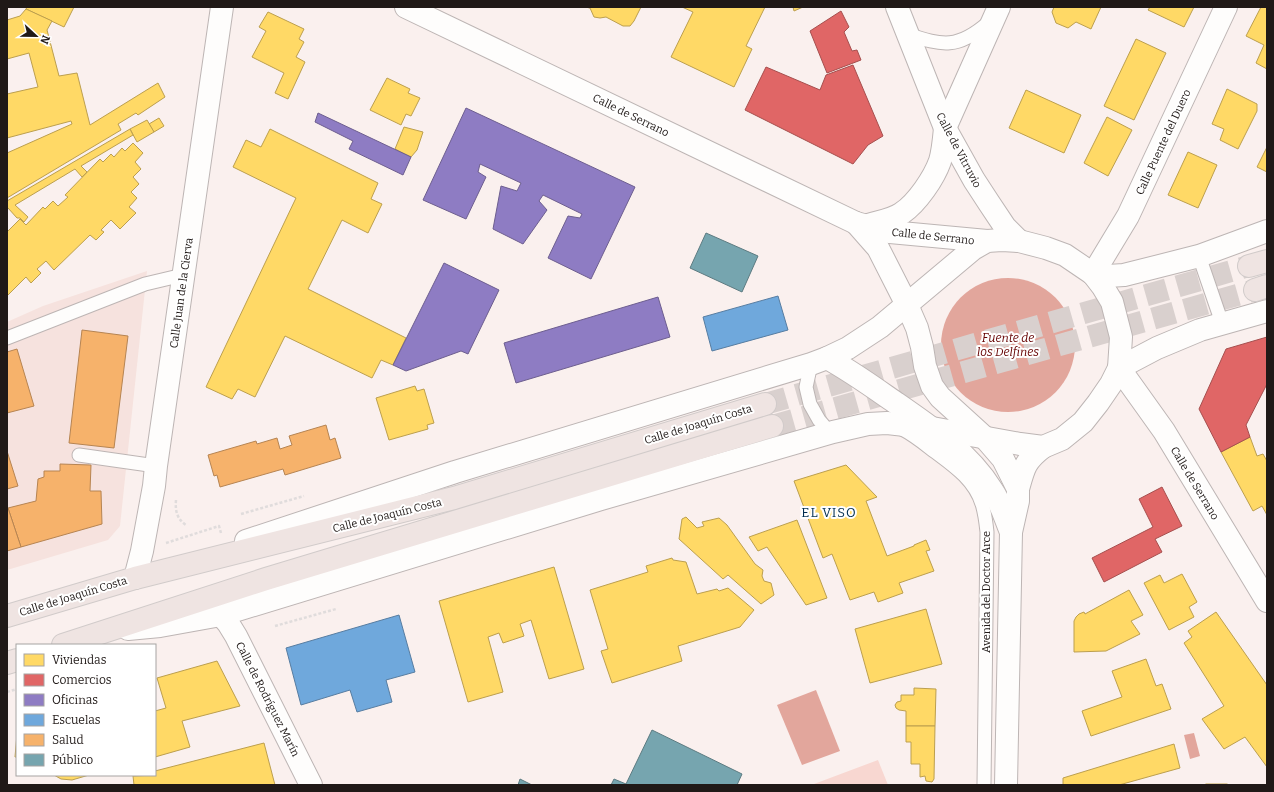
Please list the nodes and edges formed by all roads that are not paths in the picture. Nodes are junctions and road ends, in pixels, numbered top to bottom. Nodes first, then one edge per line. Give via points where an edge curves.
1 (222, 7) edge
2 (406, 7) edge
3 (897, 7) edge
4 (1226, 7) edge
5 (996, 13) edge
6 (907, 34) junction
7 (945, 128) junction
8 (860, 225) junction
9 (1267, 231) edge
10 (987, 241) junction
11 (1019, 241) junction
12 (1199, 256) junction
13 (1093, 274) junction
14 (184, 275) junction
15 (907, 305) junction
16 (1267, 311) edge
17 (1222, 322) junction
18 (7, 338) edge
19 (819, 361) junction
20 (1119, 368) junction
21 (764, 404) tunnel mouth
22 (887, 423) junction
23 (772, 426) tunnel mouth
24 (932, 428) junction
25 (834, 432) junction
26 (984, 437) junction
27 (1042, 447) junction
28 (79, 454) dead end
29 (156, 466) junction
30 (1018, 489) junction
31 (1011, 532) junction
32 (135, 578) junction
33 (1267, 601) edge
34 (221, 615) junction
35 (7, 616) edge
36 (108, 630) junction
37 (67, 644) edge
38 (311, 785) edge
39 (984, 785) edge
40 (1006, 785) edge

1 - 14 street, Calle Juan de la Cierva
2 - 8 street, Calle de Serrano
3 - 6 street, Calle de Vitruvio
4 - 13 street, Calle Puente del Duero via 1128,216
5 - 6 lane via 975,34 959,41 946,44
5 - 7 street
6 - 7 street, Calle de Vitruvio
7 - 8 street via 940,162 910,207 901,214
7 - 11 street, Calle de Vitruvio via 989,203 1005,227
8 - 10 street, Calle de Serrano via 890,232
8 - 15 street, Calle de Serrano via 878,248
9 - 12 street
10 - 11 street, Calle de Serrano
10 - 15 street via 973,249
11 - 13 street, Calle de Serrano via 1065,255
12 - 13 street via 1124,275
12 - 17 lane
13 - 20 street via 1112,302 1121,337
14 - 18 lane via 145,284
14 - 29 street, Calle Juan de la Cierva
15 - 19 street via 863,339
15 - 26 street, Calle de Serrano via 917,328 932,386 940,397
16 - 17 street
17 - 20 street via 1157,348
19 - 24 street via 849,370
19 - 25 lane via 806,387 810,404 819,420
19 - 32 street via 455,472
20 - 27 street via 1098,403 1082,422 1062,439
20 - 33 street, Calle de Serrano via 1164,431
21 - 32 main road, Calle de Joaquín Costa via 454,498
22 - 24 street
22 - 25 street via 868,424
22 - 39 lane, Avenida del Doctor Arce via 912,434 958,468 970,481 983,505 987,532
23 - 36 main road via 266,579
24 - 26 street
24 - 31 street via 981,475 992,490
25 - 34 street
26 - 27 street
26 - 30 street, Calle de Serrano via 1003,459
27 - 30 street via 1026,464
28 - 29 lane
29 - 32 street, Calle Juan de la Cierva
30 - 31 street
31 - 40 street, Avenida del Doctor Arce
32 - 35 main road, Calle de Joaquín Costa
34 - 36 street via 160,626
34 - 38 street, Calle de Rodríguez Marín via 236,636
36 - 37 main road

